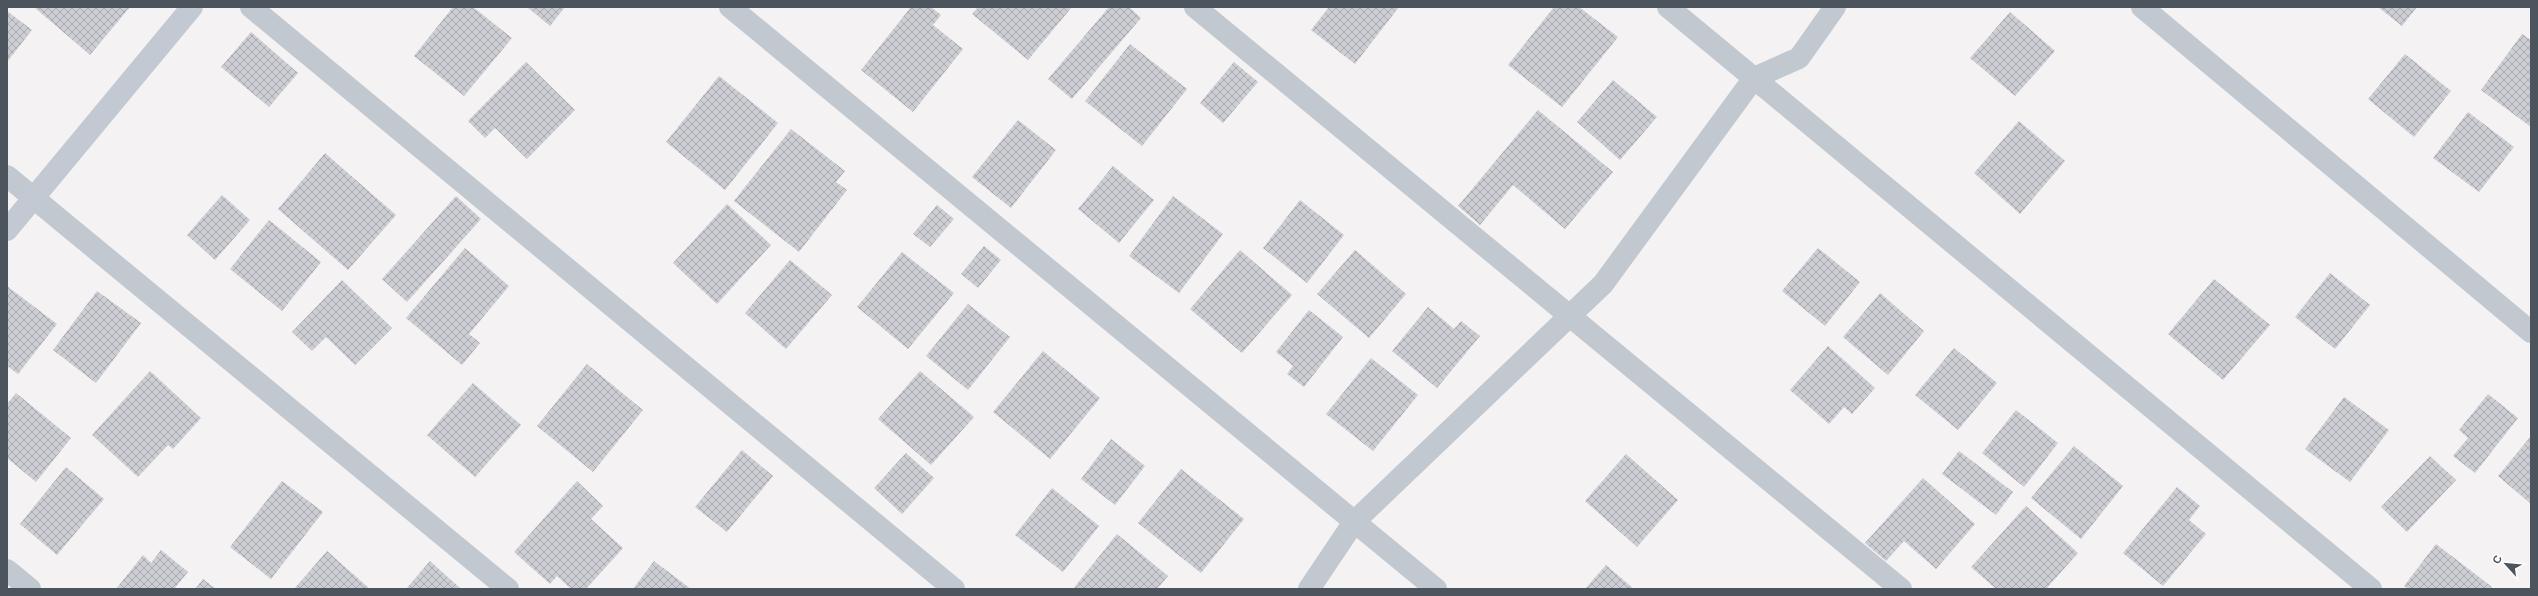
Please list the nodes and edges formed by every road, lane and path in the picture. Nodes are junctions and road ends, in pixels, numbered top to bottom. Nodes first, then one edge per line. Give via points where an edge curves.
1 (192, 7) edge
2 (251, 7) edge
3 (730, 7) edge
4 (1195, 7) edge
5 (1668, 7) edge
6 (1835, 7) edge
7 (2142, 7) edge
8 (1754, 78) junction
9 (7, 176) edge
10 (34, 198) junction
11 (7, 230) edge
12 (1567, 316) junction
13 (2531, 332) edge
14 (1354, 522) junction
15 (7, 570) edge
16 (30, 589) edge
17 (508, 589) edge
18 (954, 589) edge
19 (1309, 589) edge
20 (1436, 589) edge
21 (1901, 589) edge
22 (2371, 589) edge

1 - 10 street
2 - 18 street
3 - 14 street
4 - 12 street
5 - 8 street
6 - 8 street via 1799,58
7 - 13 street
8 - 12 street via 1603,284
8 - 22 street
9 - 10 street
10 - 11 street
10 - 17 street
12 - 14 street
12 - 21 street
14 - 19 street
14 - 20 street
15 - 16 street

